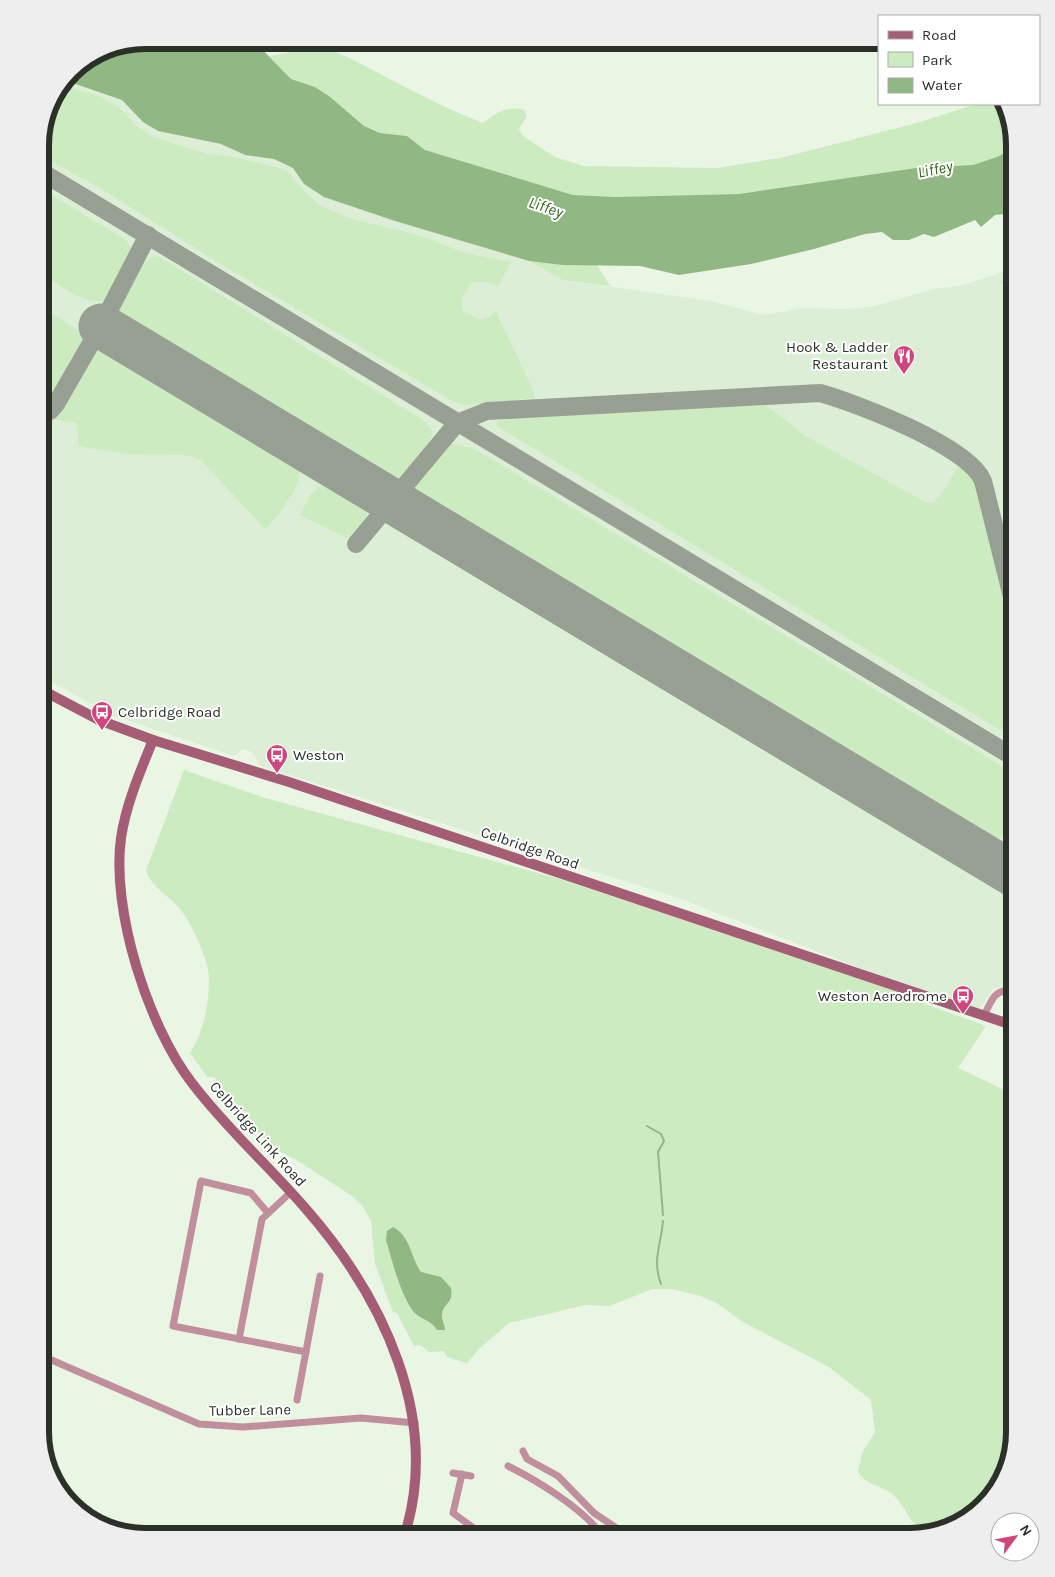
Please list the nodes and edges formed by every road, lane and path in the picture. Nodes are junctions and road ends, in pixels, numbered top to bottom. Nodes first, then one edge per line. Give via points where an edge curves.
1 (49, 694) edge
2 (152, 740) junction
3 (1006, 989) edge
4 (984, 1015) junction
5 (1006, 1023) edge
6 (291, 1192) junction
7 (268, 1212) junction
8 (320, 1276) dead end
9 (239, 1339) junction
10 (306, 1352) junction
11 (49, 1359) edge
12 (297, 1400) dead end
13 (415, 1423) junction
14 (523, 1451) dead end
15 (508, 1466) dead end
16 (454, 1473) dead end
17 (462, 1474) junction
18 (470, 1476) dead end
19 (406, 1528) edge
20 (473, 1528) edge
21 (593, 1528) edge
22 (616, 1528) edge

1 - 2 main road, Celbridge Road via 99,720
2 - 4 main road, Celbridge Road via 306,788
2 - 6 main road, Celbridge Link Road via 130,796 120,840 120,887 127,936 156,1018 180,1066 209,1103
3 - 4 street via 993,996
4 - 5 main road, Celbridge Road
6 - 7 street
6 - 13 main road, Celbridge Link Road via 329,1238 371,1304 401,1368
7 - 9 street via 260,1227
7 - 9 street via 251,1193 201,1181 173,1326
8 - 10 street
9 - 10 street
10 - 12 street
11 - 13 street, Tubber Lane via 199,1424 243,1427 366,1418
13 - 19 main road, Celbridge Link Road via 416,1482
14 - 22 street via 527,1459 558,1476 594,1513
15 - 21 street via 567,1503
16 - 17 street
17 - 18 street
17 - 20 street via 452,1512

